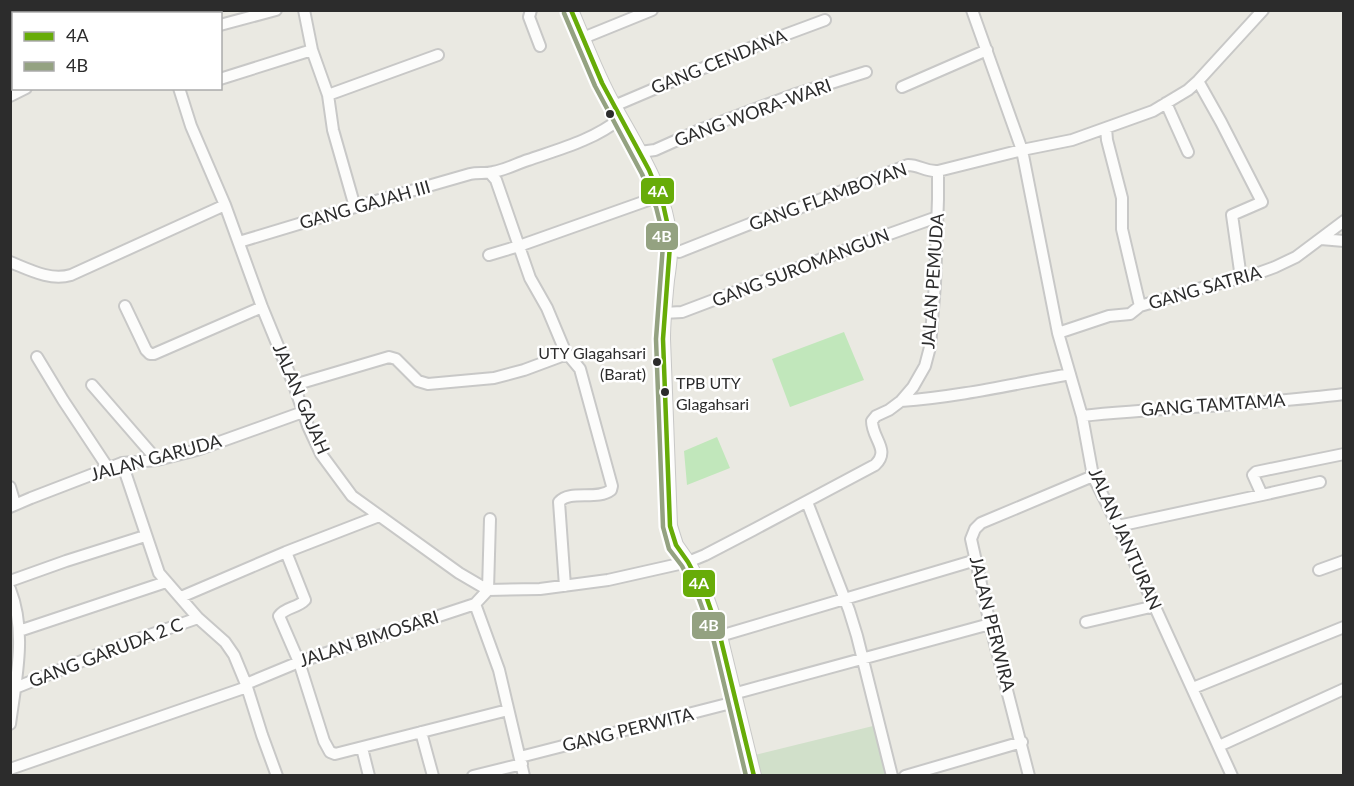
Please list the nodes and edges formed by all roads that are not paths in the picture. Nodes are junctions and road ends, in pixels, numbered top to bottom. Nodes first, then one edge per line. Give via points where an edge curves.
1 (276, 10) edge
2 (304, 10) edge
3 (531, 10) edge
4 (652, 10) edge
5 (972, 10) edge
6 (1263, 10) edge
7 (572, 11) edge
8 (825, 20) dead end
9 (222, 24) edge
10 (583, 38) junction
11 (540, 46) dead end
12 (312, 50) junction
13 (987, 50) junction
14 (438, 55) dead end
15 (866, 72) dead end
16 (222, 78) edge
17 (1198, 81) junction
18 (902, 87) dead end
19 (183, 90) edge
20 (328, 95) junction
21 (1166, 103) junction
22 (614, 106) junction
23 (621, 118) junction
24 (1107, 128) junction
25 (1022, 150) junction
26 (640, 152) junction
27 (1188, 152) dead end
28 (938, 171) junction
29 (490, 173) junction
30 (660, 196) junction
31 (225, 205) junction
32 (356, 207) junction
33 (937, 217) junction
34 (1344, 221) edge
35 (1321, 239) junction
36 (1344, 241) edge
37 (239, 242) junction
38 (519, 246) junction
39 (670, 250) junction
40 (489, 255) dead end
41 (10, 262) edge
42 (1241, 279) junction
43 (124, 306) dead end
44 (1140, 306) junction
45 (262, 307) junction
46 (663, 313) junction
47 (1058, 333) junction
48 (567, 354) junction
49 (37, 357) dead end
50 (1070, 374) junction
51 (92, 385) dead end
52 (294, 385) junction
53 (1344, 394) edge
54 (901, 401) junction
55 (303, 412) junction
56 (1082, 416) junction
57 (1344, 454) edge
58 (157, 460) junction
59 (122, 464) junction
60 (108, 468) junction
61 (1093, 476) junction
62 (1320, 482) dead end
63 (10, 487) edge
64 (1262, 495) junction
65 (807, 502) junction
66 (13, 505) edge
67 (380, 516) junction
68 (490, 519) dead end
69 (1118, 526) junction
70 (146, 536) junction
71 (286, 552) junction
72 (976, 560) junction
73 (1344, 561) edge
74 (688, 562) junction
75 (1319, 570) dead end
76 (10, 581) edge
77 (166, 582) junction
78 (565, 586) junction
79 (10, 589) edge
80 (488, 590) junction
81 (181, 597) junction
82 (844, 598) junction
83 (475, 604) junction
84 (1155, 606) junction
85 (198, 618) junction
86 (1086, 622) dead end
87 (990, 624) junction
88 (1344, 627) edge
89 (19, 631) junction
90 (720, 636) junction
91 (863, 660) junction
92 (299, 662) junction
93 (246, 685) junction
94 (15, 688) junction
95 (1193, 688) junction
96 (1344, 689) edge
97 (734, 698) junction
98 (508, 710) junction
99 (10, 724) edge
100 (421, 732) junction
101 (1022, 742) junction
102 (1219, 746) junction
103 (362, 748) junction
104 (521, 760) junction
105 (10, 769) edge
106 (278, 776) edge
107 (369, 776) edge
108 (434, 776) edge
109 (473, 776) edge
110 (525, 776) edge
111 (754, 776) edge
112 (892, 776) edge
113 (905, 776) edge
114 (1029, 776) edge
115 (1232, 776) edge

1 - 9 street
2 - 12 street
3 - 11 street via 529,17
4 - 10 street
5 - 13 street, JALAN JANTURAN
6 - 17 street, GANG FLAMBOYAN
7 - 10 street
8 - 22 street, GANG CENDANA
10 - 22 street
12 - 16 street
12 - 20 street
13 - 18 street
13 - 25 street, JALAN JANTURAN
14 - 20 street
15 - 26 street, GANG WORA-WARI via 793,95 655,150
17 - 21 street, GANG FLAMBOYAN
17 - 42 street via 1262,202 1232,215
19 - 31 street, JALAN GAJAH via 194,134
20 - 32 street via 333,130
21 - 24 street, GANG FLAMBOYAN
21 - 27 street
22 - 23 street
23 - 26 street
23 - 29 street, GANG GAJAH III via 591,137
24 - 25 street, GANG FLAMBOYAN
24 - 44 street via 1122,198 1122,229
25 - 28 street, GANG FLAMBOYAN
25 - 47 street, JALAN JANTURAN
26 - 30 street
28 - 33 street, JALAN PEMUDA
28 - 39 street, GANG FLAMBOYAN via 908,165 679,252
29 - 32 street, GANG GAJAH III via 478,172
29 - 38 street
30 - 38 street
30 - 39 street
31 - 37 street, JALAN GAJAH
31 - 41 street via 71,275 49,276
32 - 37 street, GANG GAJAH III
33 - 46 street, GANG SUROMANGUN via 682,312
33 - 54 street, JALAN PEMUDA via 930,347 925,366
34 - 35 street, GANG SATRIA
35 - 36 street
35 - 42 street, GANG SATRIA via 1296,257
37 - 45 street, JALAN GAJAH
38 - 40 street
38 - 48 street
39 - 46 street
42 - 44 street, GANG SATRIA
43 - 45 street via 150,354
44 - 47 street, GANG SATRIA via 1130,314 1109,316
45 - 52 street, JALAN GAJAH
46 - 74 street via 670,526 676,545
47 - 50 street, JALAN JANTURAN
48 - 52 street via 494,378 428,384 418,381 389,357
48 - 78 street via 582,373 612,488 604,495 560,500
49 - 60 street
50 - 54 street via 935,399
50 - 56 street, JALAN JANTURAN
51 - 58 street
52 - 55 street, JALAN GAJAH
53 - 56 street, GANG TAMTAMA
54 - 65 street, JALAN PEMUDA via 872,421 882,450 880,461
55 - 58 street, JALAN GARUDA
55 - 67 street, JALAN GAJAH via 321,454 337,477 352,496
56 - 61 street, JALAN JANTURAN
57 - 64 street via 1256,472 1253,475
58 - 59 street, JALAN GARUDA
59 - 60 street, JALAN GARUDA
59 - 70 street
60 - 66 street, JALAN GARUDA
61 - 69 street, JALAN JANTURAN
61 - 72 street, JALAN PERWIRA via 981,523 971,539
62 - 64 street
63 - 66 street
64 - 69 street
65 - 74 street
65 - 82 street
67 - 71 street
67 - 80 street, JALAN GAJAH
68 - 80 street
69 - 84 street, JALAN JANTURAN
70 - 76 street
70 - 77 street
71 - 81 street
71 - 92 street via 305,600 280,614
72 - 82 street
72 - 87 street, JALAN PERWIRA
73 - 75 street
74 - 78 street
74 - 90 street via 706,596
77 - 81 street
77 - 89 street
78 - 80 street
79 - 89 street via 16,602
80 - 83 street, JALAN BIMOSARI
81 - 85 street
82 - 90 street
82 - 91 street
83 - 92 street, JALAN BIMOSARI
83 - 98 street via 499,670
84 - 86 street
84 - 95 street, JALAN JANTURAN
85 - 93 street via 225,642
85 - 94 street, GANG GARUDA 2 C
87 - 91 street, GANG PERWITA
87 - 101 street, JALAN PERWIRA
88 - 95 street
89 - 94 street
90 - 97 street
91 - 97 street, GANG PERWITA
91 - 112 street
92 - 93 street, JALAN BIMOSARI
92 - 103 street via 330,752
93 - 105 street, JALAN BIMOSARI
93 - 106 street
94 - 99 street
95 - 102 street, JALAN JANTURAN
96 - 102 street
97 - 104 street, GANG PERWITA
97 - 111 street
98 - 100 street
98 - 104 street
100 - 103 street
100 - 108 street
101 - 113 street
101 - 114 street, JALAN PERWIRA
102 - 115 street, JALAN JANTURAN
103 - 107 street
104 - 109 street, GANG PERWITA
104 - 110 street

